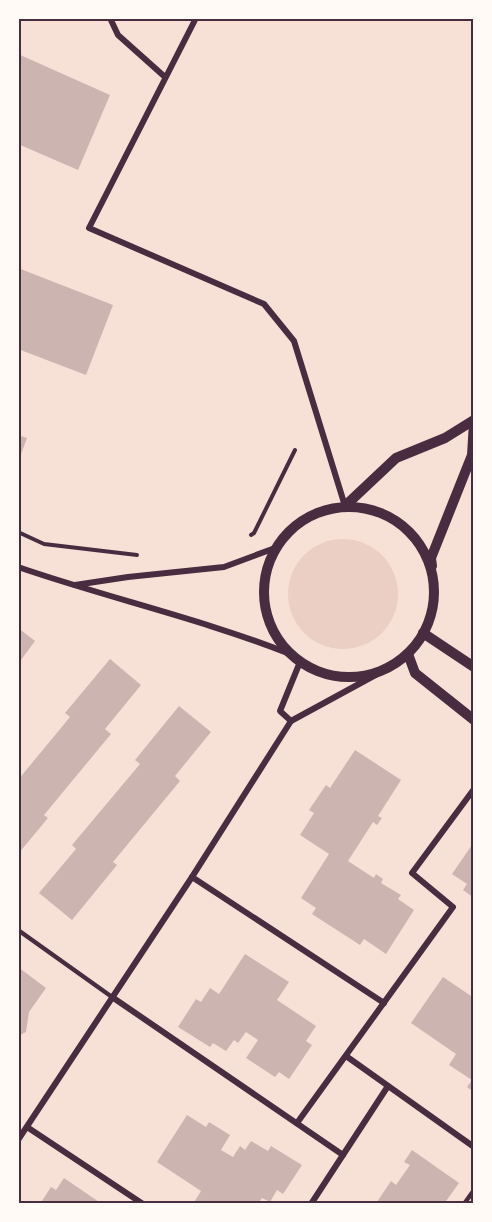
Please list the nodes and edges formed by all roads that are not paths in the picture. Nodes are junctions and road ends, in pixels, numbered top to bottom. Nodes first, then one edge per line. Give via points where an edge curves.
1 (110, 18) edge
2 (195, 18) edge
3 (165, 77) junction
4 (474, 421) edge
5 (345, 506) junction
6 (275, 548) junction
7 (18, 567) edge
8 (71, 585) junction
9 (434, 594) junction
10 (423, 633) junction
11 (290, 654) junction
12 (408, 654) junction
13 (300, 662) junction
14 (474, 667) edge
15 (381, 672) junction
16 (474, 720) edge
17 (291, 721) junction
18 (474, 789) edge
19 (192, 877) junction
20 (18, 930) edge
21 (112, 997) junction
22 (384, 1003) junction
23 (346, 1056) junction
24 (388, 1086) junction
25 (297, 1123) junction
26 (27, 1126) junction
27 (18, 1140) edge
28 (474, 1147) edge
29 (343, 1155) junction
30 (474, 1190) edge
31 (143, 1204) edge
32 (311, 1204) edge
33 (464, 1204) edge

1 - 3 street via 118,35
2 - 3 street
3 - 5 street via 89,228 264,304 294,341
4 - 5 street via 396,458
4 - 9 street via 472,455 431,558
5 - 6 street via 309,515
5 - 9 street via 370,508 404,526 430,564
6 - 8 street via 224,567
6 - 11 street via 265,576 264,598 269,624
7 - 8 street
8 - 11 street via 248,637
9 - 10 street via 431,618
10 - 12 street
10 - 14 street
11 - 13 street
12 - 15 street
12 - 16 street via 415,673
13 - 15 street via 331,676 361,677
13 - 17 street via 280,711
15 - 17 street
17 - 19 street
18 - 22 street via 412,873 453,907
19 - 21 street
19 - 22 street
20 - 21 lane
21 - 25 street
21 - 26 street
22 - 23 street
23 - 24 street
23 - 25 street
24 - 28 street
24 - 29 street
25 - 29 street
26 - 27 street
26 - 31 street
29 - 32 street
30 - 33 lane

